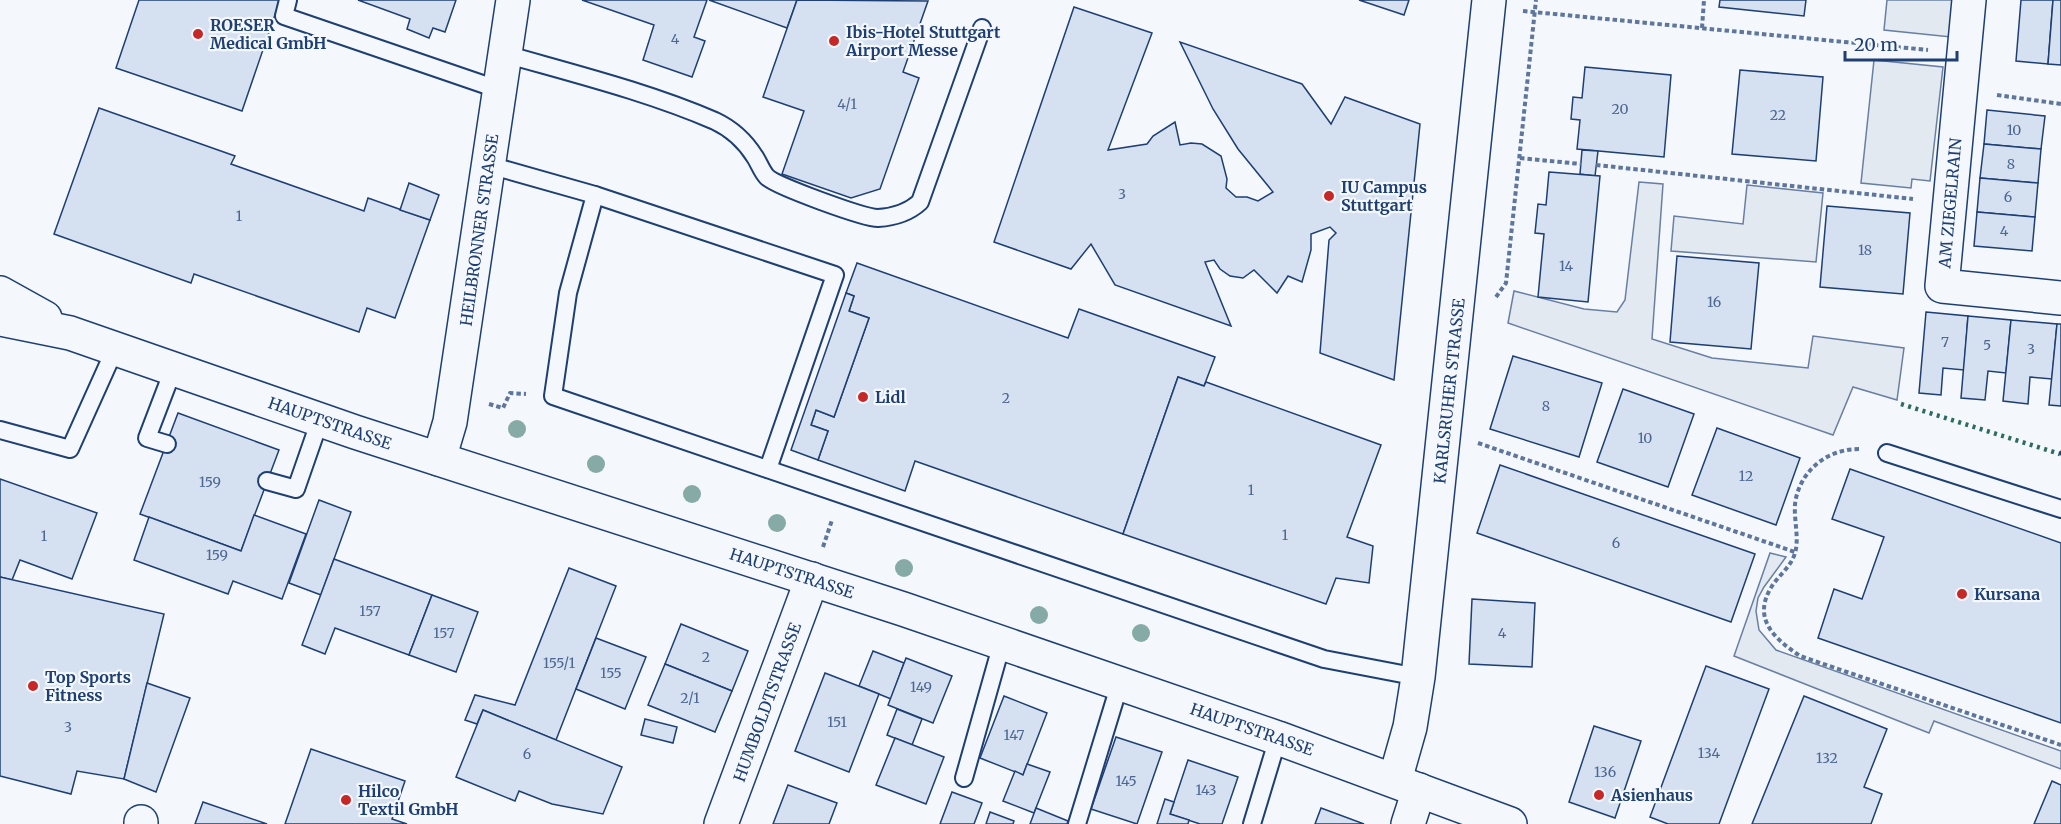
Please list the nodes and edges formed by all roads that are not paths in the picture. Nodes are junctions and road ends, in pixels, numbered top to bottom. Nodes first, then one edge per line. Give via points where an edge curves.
1 (288, 0) edge
2 (513, 0) edge
3 (1970, 0) edge
4 (1489, 4) edge
5 (982, 28) dead end
6 (505, 54) junction
7 (500, 90) junction
8 (489, 165) junction
9 (595, 195) junction
10 (0, 293) edge
11 (2061, 298) edge
12 (0, 319) edge
13 (70, 333) junction
14 (115, 348) junction
15 (173, 370) junction
16 (320, 420) junction
17 (0, 430) edge
18 (167, 444) dead end
19 (1887, 453) road end
20 (439, 459) junction
21 (768, 469) junction
22 (267, 481) dead end
23 (2061, 509) edge
24 (812, 579) junction
25 (1002, 643) junction
26 (1418, 677) junction
27 (1120, 683) junction
28 (1278, 738) junction
29 (964, 778) dead end
30 (1407, 785) junction
31 (721, 824) edge
32 (1077, 824) edge
33 (1252, 824) edge
34 (1408, 824) edge
35 (1509, 824) edge

1 - 7 lane via 284,16
2 - 6 street, HEILBRONNER STRASSE
3 - 11 street, AM ZIEGELRAIN via 1942,286
4 - 26 street, KARLSRUHER STRASSE
5 - 6 lane via 920,202 909,212 876,218 767,178 752,151 718,123 657,100
6 - 7 street, HEILBRONNER STRASSE
7 - 8 street, HEILBRONNER STRASSE
8 - 9 lane
8 - 20 street, HEILBRONNER STRASSE via 450,422
9 - 21 lane via 568,293 553,396
9 - 21 lane via 835,275
10 - 13 street, HAUPTSTRASSE
12 - 13 street, HAUPTSTRASSE
13 - 14 street, HAUPTSTRASSE
14 - 15 street, HAUPTSTRASSE
14 - 17 lane via 70,449
15 - 16 street, HAUPTSTRASSE
15 - 18 lane via 147,438
16 - 20 street, HAUPTSTRASSE
16 - 22 lane via 296,489
19 - 23 lane
20 - 24 street, HAUPTSTRASSE
21 - 26 lane via 1324,659
24 - 25 street, HAUPTSTRASSE
24 - 31 street, HUMBOLDTSTRASSE
25 - 27 street, HAUPTSTRASSE
25 - 29 lane
26 - 30 street, KARLSRUHER STRASSE
27 - 28 street, HAUPTSTRASSE
27 - 32 lane
28 - 30 street, HAUPTSTRASSE
28 - 33 lane
30 - 34 street, KARLSRUHER STRASSE
30 - 35 street, HAUPTSTRASSE

